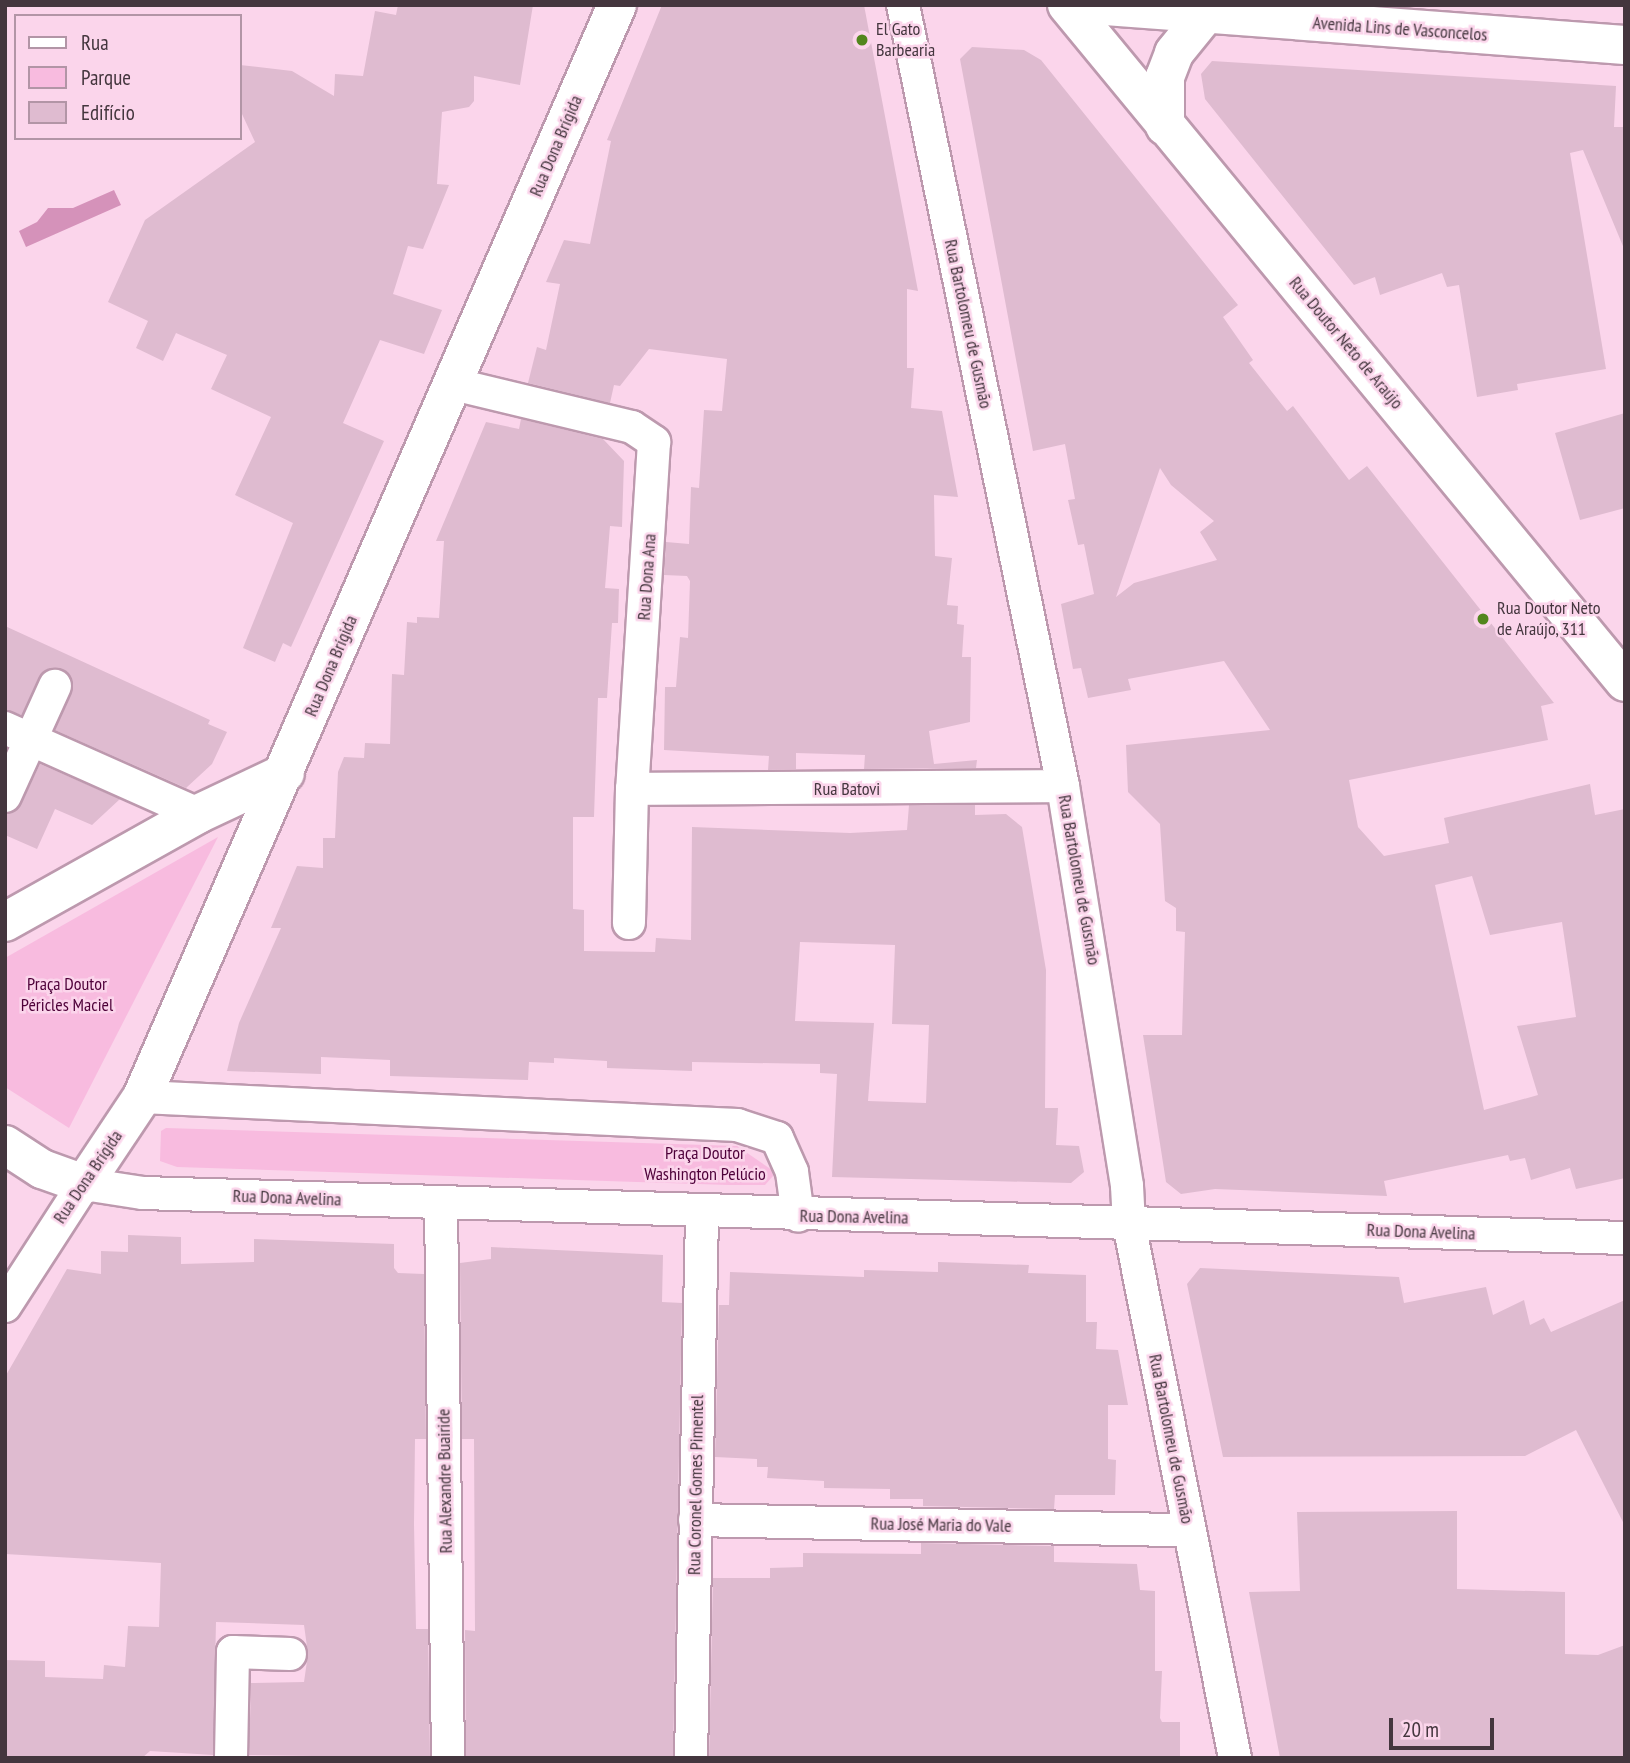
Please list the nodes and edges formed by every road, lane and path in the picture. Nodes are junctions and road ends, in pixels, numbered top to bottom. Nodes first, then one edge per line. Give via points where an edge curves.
1 (617, 5) edge
2 (903, 5) edge
3 (1067, 5) edge
4 (1092, 5) edge
5 (1204, 16) junction
6 (1625, 45) edge
7 (1165, 126) junction
8 (453, 384) junction
9 (1625, 682) edge
10 (55, 686) dead end
11 (18, 734) edge
12 (285, 773) junction
13 (1063, 786) junction
14 (632, 789) junction
15 (5, 796) edge
16 (198, 814) junction
17 (5, 922) edge
18 (629, 923) dead end
19 (142, 1097) junction
20 (5, 1145) edge
21 (84, 1184) junction
22 (441, 1204) junction
23 (702, 1213) junction
24 (798, 1216) junction
25 (1129, 1224) junction
26 (1625, 1238) edge
27 (5, 1306) edge
28 (695, 1520) junction
29 (1188, 1530) junction
30 (290, 1654) dead end
31 (230, 1758) edge
32 (448, 1758) edge
33 (691, 1758) edge
34 (1235, 1758) edge

1 - 8 street, Rua Dona Brígida
2 - 13 street, Rua Bartolomeu de Gusmão
3 - 7 street, Rua Doutor Neto de Araújo
4 - 5 street, Avenida Lins de Vasconcelos
5 - 6 street, Avenida Lins de Vasconcelos
5 - 7 street via 1174,53 1165,77
7 - 9 street, Rua Doutor Neto de Araújo
8 - 12 street, Rua Dona Brígida
8 - 14 street, Rua Dona Ana via 632,427 650,435 654,442
10 - 11 street
11 - 15 street
11 - 16 street
12 - 16 street
12 - 19 street, Rua Dona Brígida
13 - 14 street, Rua Batovi
13 - 25 street, Rua Bartolomeu de Gusmão via 1128,1186
14 - 18 street, Rua Dona Ana
16 - 17 street
19 - 21 street, Rua Dona Brígida
19 - 24 street via 737,1125 777,1138 792,1172
20 - 21 street via 42,1169
21 - 22 street, Rua Dona Avelina via 143,1193
21 - 27 street, Rua Dona Brígida
22 - 23 street, Rua Dona Avelina
22 - 32 street, Rua Alexandre Buairide
23 - 24 street, Rua Dona Avelina
23 - 28 street, Rua Coronel Gomes Pimentel
24 - 25 street, Rua Dona Avelina
25 - 26 street, Rua Dona Avelina
25 - 29 street, Rua Bartolomeu de Gusmão
28 - 29 street, Rua José Maria do Vale
28 - 33 street, Rua Coronel Gomes Pimentel
29 - 34 street, Rua Bartolomeu de Gusmão
30 - 31 street via 233,1652

